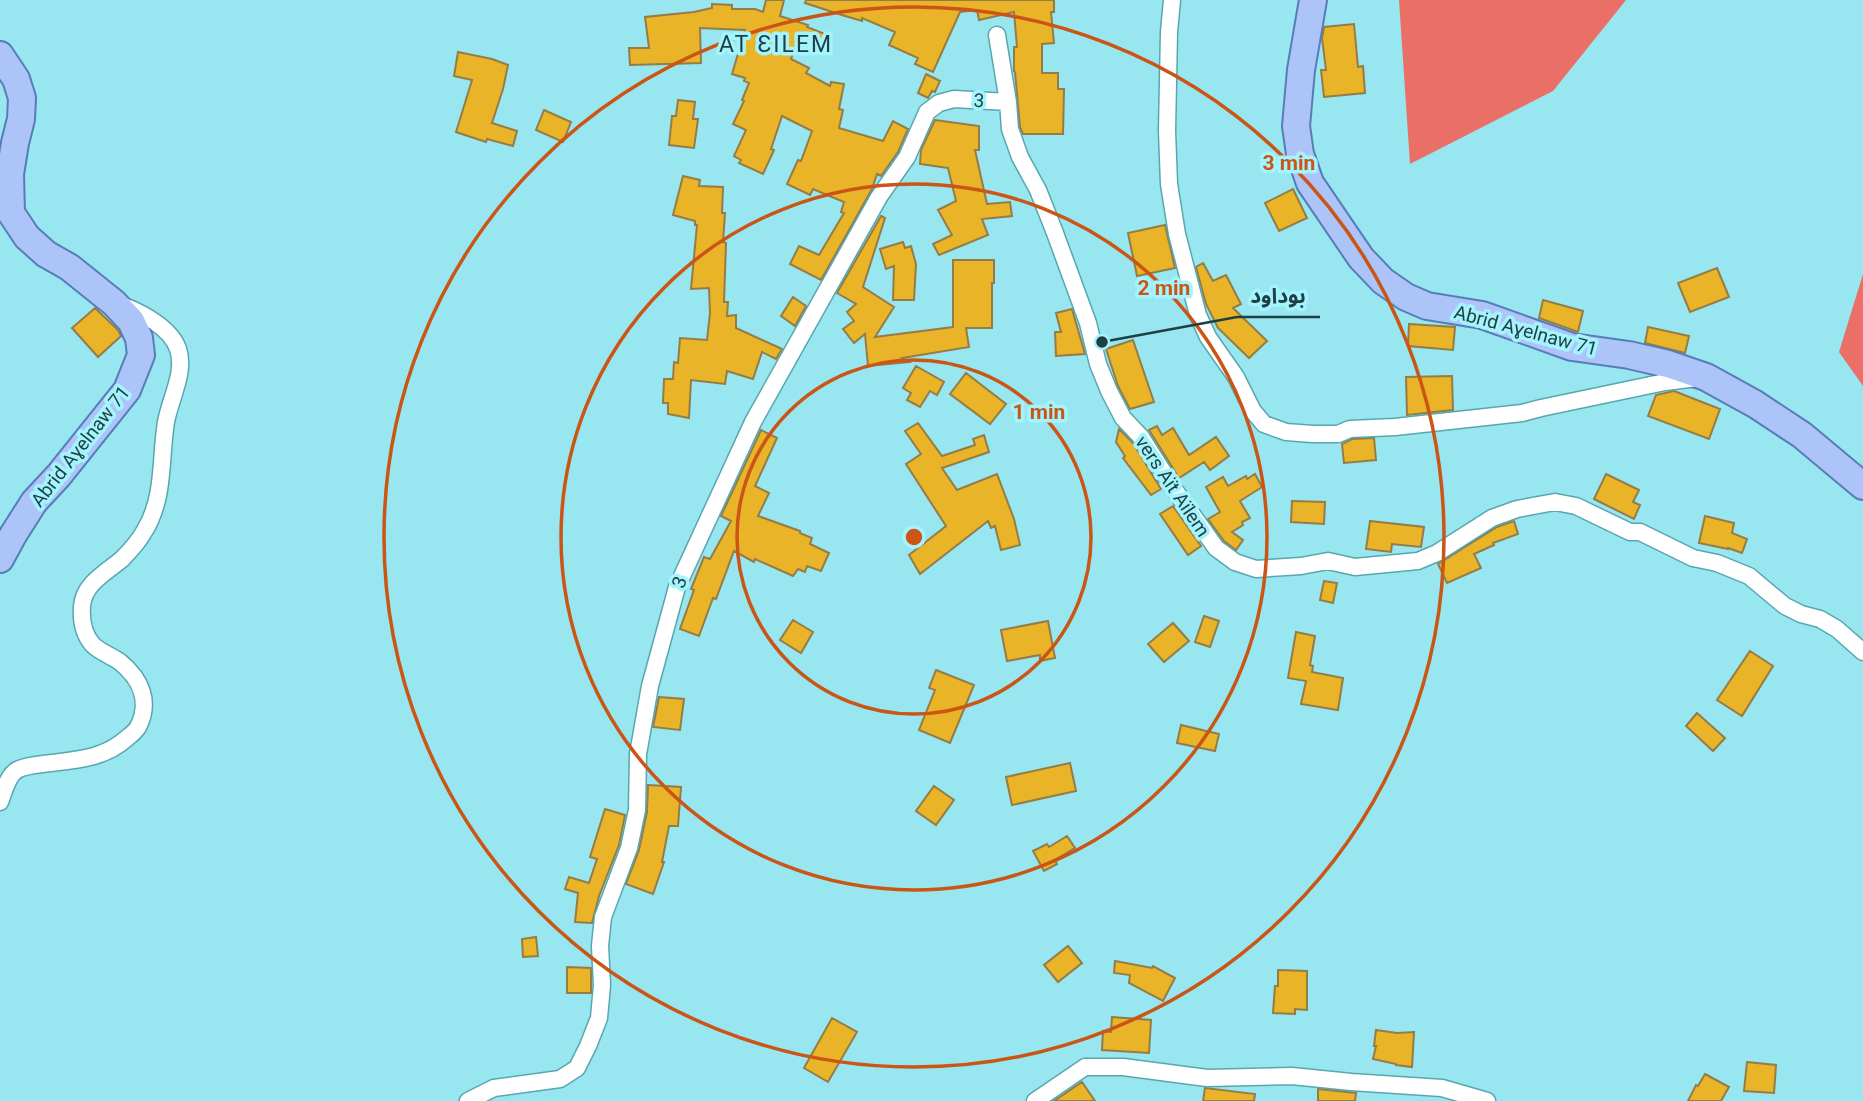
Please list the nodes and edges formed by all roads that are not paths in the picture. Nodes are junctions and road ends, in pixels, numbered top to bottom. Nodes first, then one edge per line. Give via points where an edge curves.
1 (1172, 0) edge
2 (1312, 0) edge
3 (997, 35) dead end
4 (0, 55) edge
5 (1008, 102) junction
6 (114, 303) junction
7 (1706, 377) junction
8 (1863, 486) edge
9 (0, 559) edge
10 (1863, 652) edge
11 (0, 802) edge
12 (468, 1101) edge
13 (1035, 1101) edge
14 (1487, 1101) edge

1 - 7 street via 1167,131 1177,234 1208,337 1264,424 1286,432 1338,434 1350,429 1522,413
2 - 7 main road, Abrid Aɣelnaw 71 via 1296,126 1300,154 1310,183 1361,258 1383,281 1426,306 1482,314 1572,347 1629,355
3 - 5 street, vers Aït Aïlem
4 - 6 main road, Abrid Aɣelnaw 71 via 22,98 10,174 11,213 46,254
5 - 10 street, vers Aït Aïlem via 1010,129 1055,233 1109,391 1123,418 1141,437 1216,548 1235,562 1256,569 1328,561 1355,567 1418,561 1492,518 1555,502 1576,506 1693,558 1717,562 1749,576 1785,606 1837,629
5 - 12 street, 3 via 954,99 927,112 907,157 879,197 753,422 682,575 650,686 629,848 603,916 599,1018 577,1068 560,1079 494,1088
6 - 9 main road, Abrid Aɣelnaw 71 via 139,338 141,355 136,371 127,390 34,502
6 - 11 street via 139,312 173,338 181,359 164,432 155,510 135,545 91,584 82,602 82,625 93,646 137,679 144,695 144,712 136,730 106,753 15,771
7 - 8 main road, Abrid Aɣelnaw 71 via 1801,435
13 - 14 street via 1085,1068 1123,1067 1207,1078 1276,1076 1442,1088

